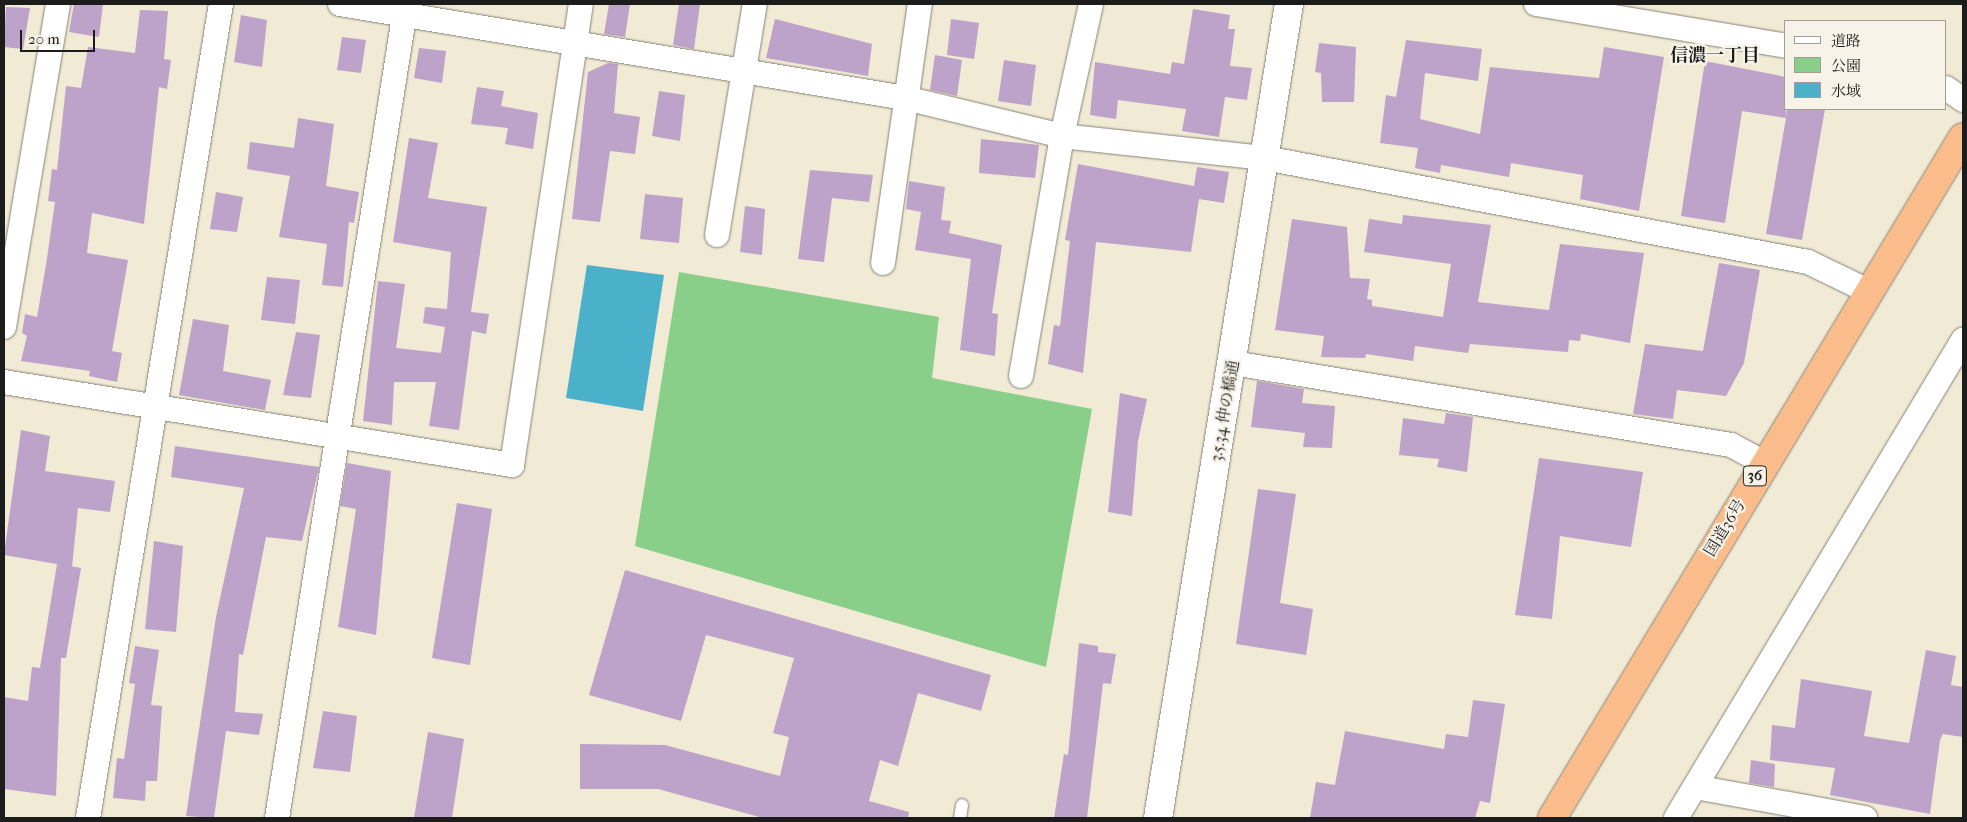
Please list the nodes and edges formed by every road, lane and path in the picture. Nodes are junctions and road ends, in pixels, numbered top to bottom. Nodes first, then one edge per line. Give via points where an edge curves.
1 (58, 4) edge
2 (221, 4) edge
3 (340, 4) edge
4 (581, 4) edge
5 (755, 4) edge
6 (920, 4) edge
7 (1091, 4) edge
8 (1289, 4) edge
9 (1536, 4) edge
10 (405, 9) edge
11 (575, 43) junction
12 (1784, 46) edge
13 (743, 71) junction
14 (1947, 89) edge
15 (904, 98) junction
16 (1963, 100) edge
17 (1062, 136) junction
18 (1963, 137) edge
19 (1265, 158) junction
20 (717, 235) dead end
21 (883, 263) dead end
22 (1868, 291) junction
23 (4, 327) edge
24 (1963, 340) edge
25 (1233, 363) junction
26 (1021, 376) dead end
27 (4, 382) edge
28 (157, 407) junction
29 (337, 436) junction
30 (1763, 462) junction
31 (1695, 787) junction
32 (962, 805) dead end
33 (88, 818) edge
34 (277, 818) edge
35 (960, 818) edge
36 (1158, 818) edge
37 (1552, 818) edge
38 (1676, 818) edge
39 (1865, 818) edge

1 - 23 street
2 - 28 street
3 - 10 street
4 - 11 street
5 - 13 street
6 - 15 street
7 - 17 street
8 - 19 street, 3.5.34 仲の橋通
9 - 12 street
10 - 11 street
10 - 29 street
11 - 13 street
11 - 29 street via 512,465
13 - 15 street
13 - 20 street
14 - 16 street
15 - 17 street
15 - 21 street
17 - 19 street
17 - 26 street
18 - 22 highway, 国道36号 / 36
19 - 22 street via 1808,262
19 - 25 street, 3.5.34 仲の橋通
22 - 30 highway, 国道36号 / 36
24 - 31 street
25 - 30 street via 1731,445
25 - 36 street, 3.5.34 仲の橋通
27 - 28 street
28 - 29 street
28 - 33 street
29 - 34 street
30 - 37 highway, 国道36号 / 36
31 - 38 street
31 - 39 street
32 - 35 lane

